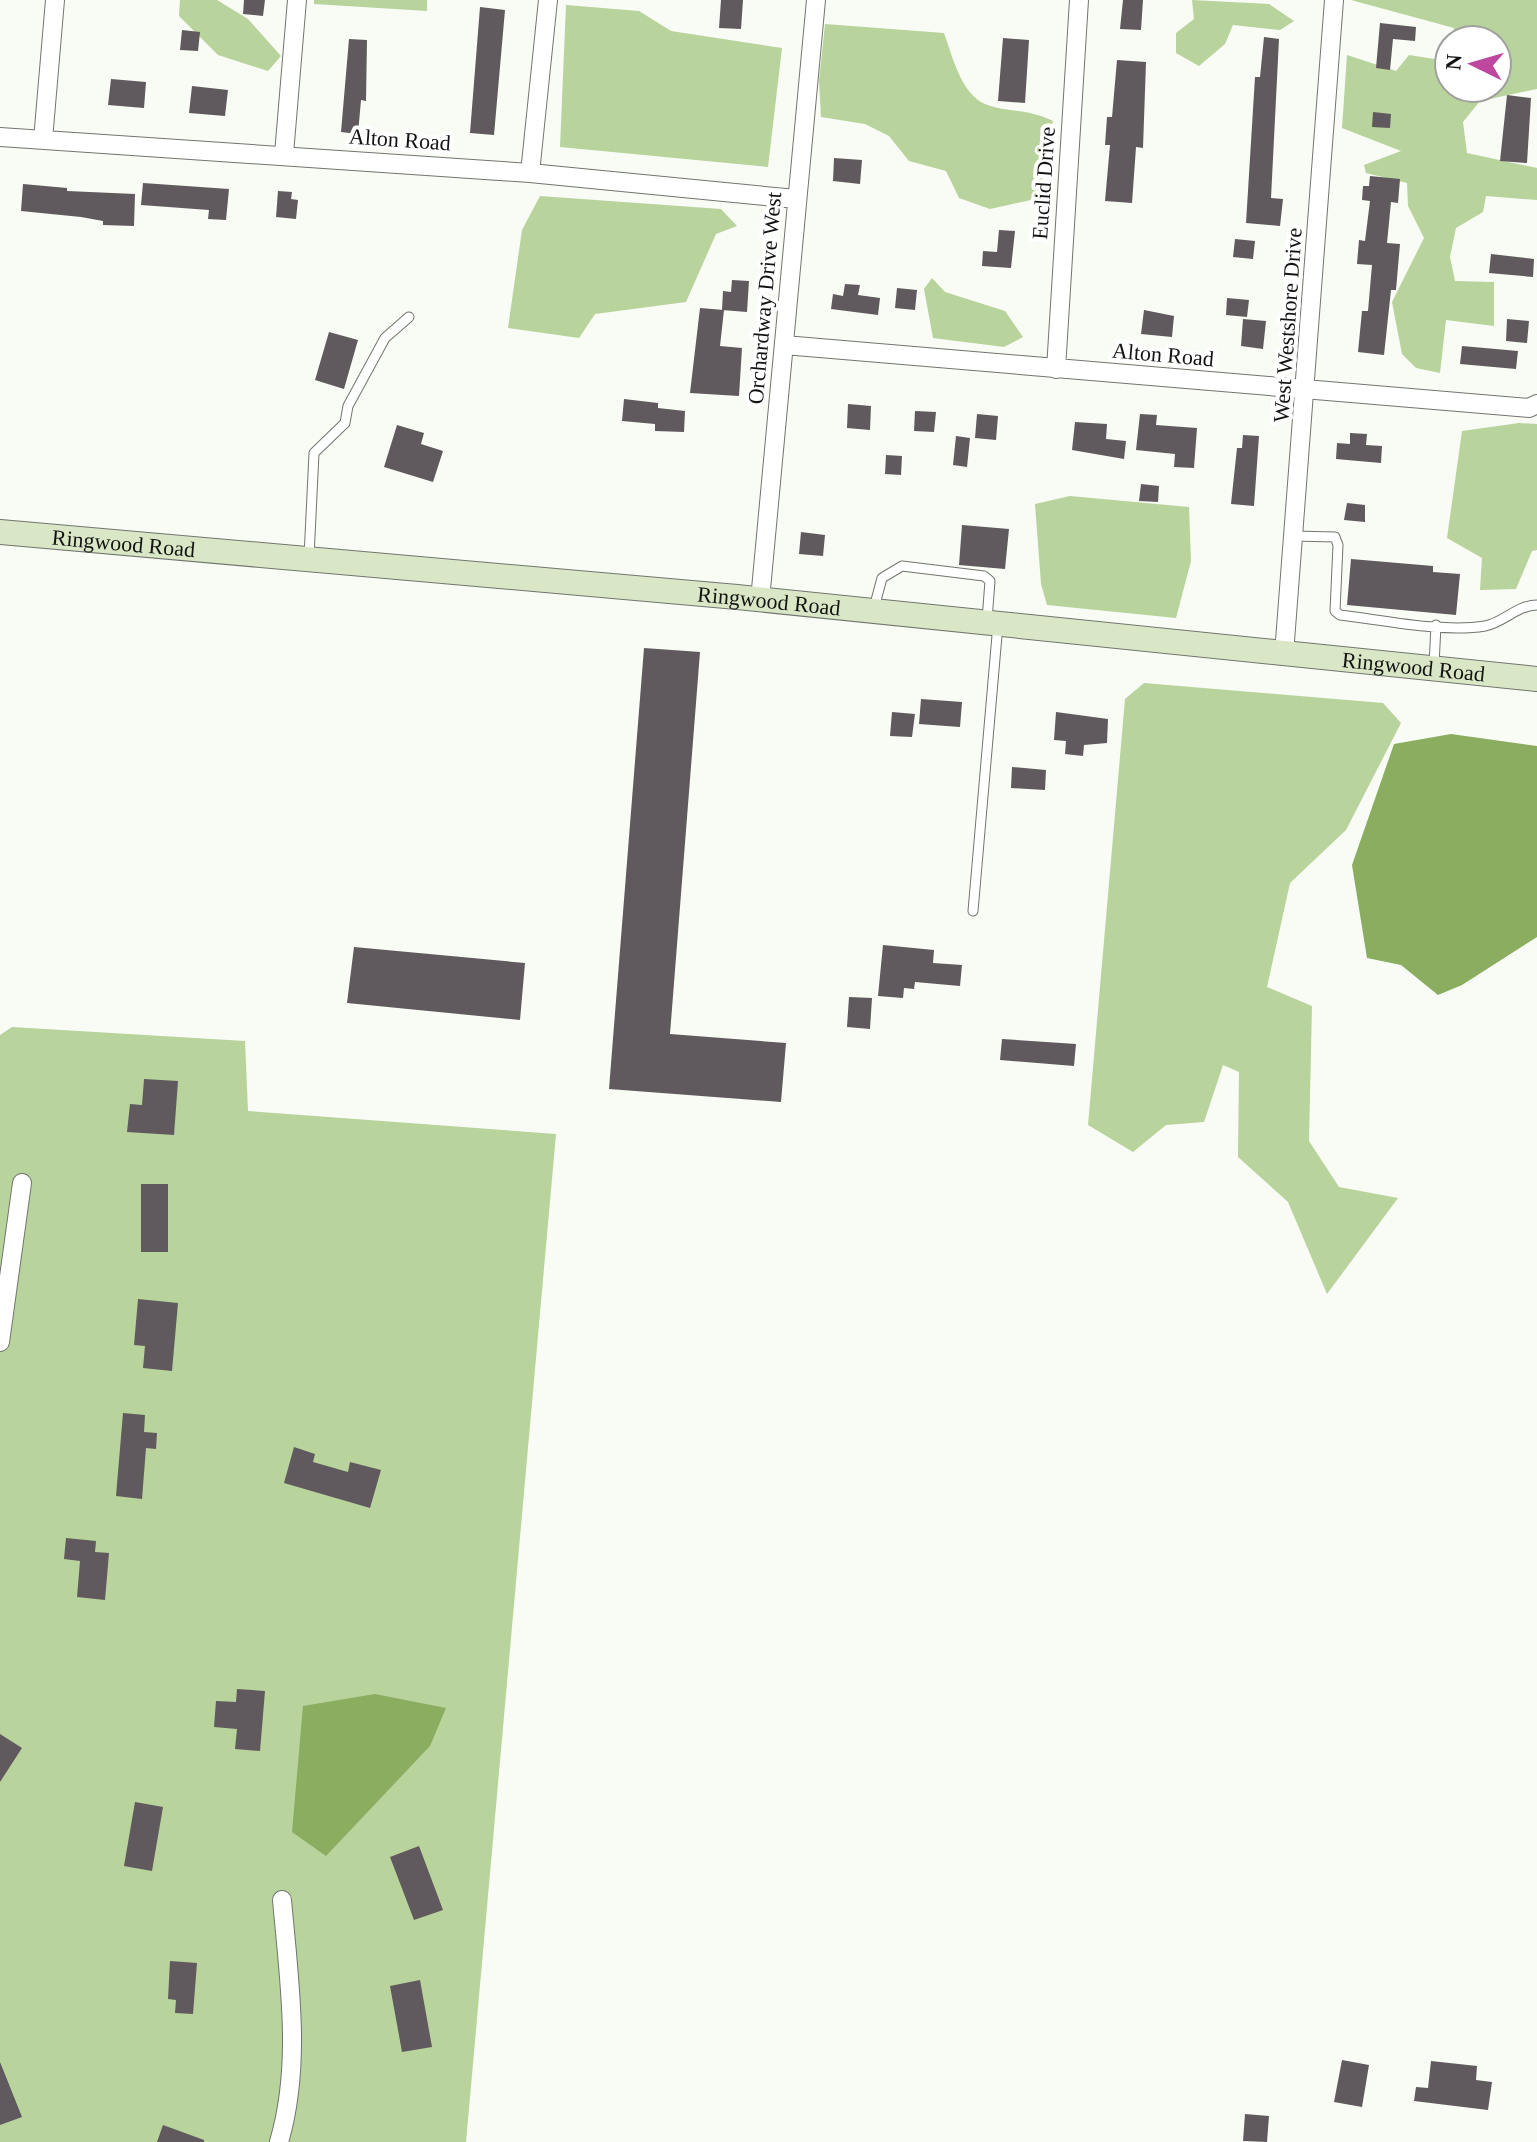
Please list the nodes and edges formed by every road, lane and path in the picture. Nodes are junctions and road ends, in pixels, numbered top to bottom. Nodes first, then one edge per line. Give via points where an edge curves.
1 (55, 0) edge
2 (297, 0) edge
3 (548, 0) edge
4 (816, 0) edge
5 (1079, 0) edge
6 (1334, 0) edge
7 (0, 137) edge
8 (43, 140) junction
9 (284, 154) junction
10 (530, 173) junction
11 (796, 199) junction
12 (409, 317) dead end
13 (784, 345) junction
14 (1056, 369) junction
15 (1306, 390) junction
16 (1537, 404) edge
17 (0, 532) edge
18 (1293, 536) junction
19 (309, 560) junction
20 (760, 600) junction
21 (1537, 605) edge
22 (874, 612) junction
23 (992, 624) junction
24 (1436, 625) junction
25 (1284, 654) junction
26 (1433, 669) junction
27 (1537, 679) edge
28 (973, 911) dead end
29 (22, 1183) dead end
30 (0, 1342) edge
31 (282, 1900) dead end
32 (279, 2142) edge

1 - 8 street
2 - 9 street
3 - 10 street
4 - 11 street, Orchardway Drive West
5 - 14 street, Euclid Drive
6 - 15 street, West Westshore Drive
7 - 8 street, Alton Road
8 - 9 street, Alton Road
9 - 10 street, Alton Road
10 - 11 street, Alton Road
11 - 13 street, Orchardway Drive West
12 - 19 lane via 385,338 348,406 345,423 314,453
13 - 14 street, Alton Road
13 - 20 street, Orchardway Drive West
14 - 15 street, Alton Road
15 - 16 street, Alton Road via 1529,408
15 - 18 street, West Westshore Drive
17 - 19 street, Ringwood Road
18 - 24 lane via 1335,537 1335,611 1340,615
18 - 25 street, West Westshore Drive
19 - 20 street, Ringwood Road
20 - 22 street, Ringwood Road
21 - 24 lane via 1489,626
22 - 23 street, Ringwood Road
22 - 23 lane via 882,578 902,566 984,576 990,581
23 - 25 street, Ringwood Road
23 - 28 lane
24 - 26 lane
25 - 26 street, Ringwood Road
26 - 27 street, Ringwood Road
29 - 30 street
31 - 32 street via 293,2032

